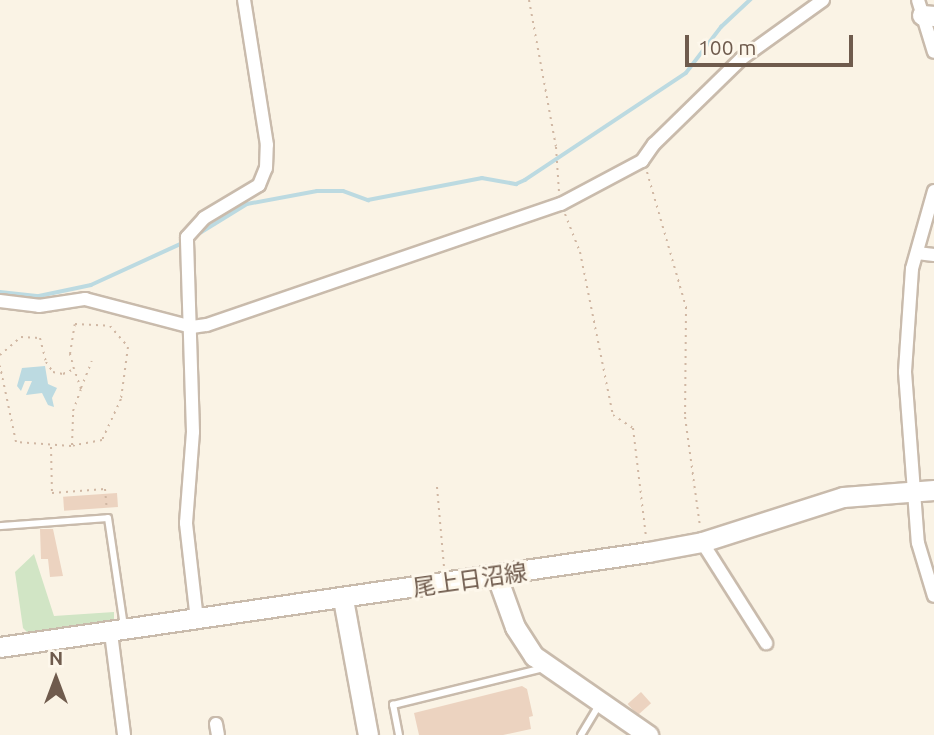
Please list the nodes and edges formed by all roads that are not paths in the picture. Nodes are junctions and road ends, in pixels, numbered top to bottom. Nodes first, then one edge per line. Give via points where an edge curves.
1 (244, 0) edge
2 (821, 1) edge
3 (925, 10) edge
4 (934, 52) edge
5 (934, 191) edge
6 (917, 253) junction
7 (934, 255) edge
8 (0, 302) edge
9 (192, 327) junction
10 (925, 491) edge
11 (0, 526) edge
12 (702, 542) junction
13 (497, 577) junction
14 (934, 596) edge
15 (342, 599) junction
16 (197, 620) junction
17 (118, 632) junction
18 (766, 643) dead end
19 (0, 647) edge
20 (546, 667) junction
21 (600, 703) junction
22 (124, 735) edge
23 (368, 735) edge
24 (400, 735) edge
25 (581, 735) edge
26 (648, 735) edge

1 - 9 street via 267,145 265,167 258,185 204,218 187,237
2 - 9 street via 741,59 642,161 561,204
3 - 4 street
5 - 6 street
6 - 7 street
6 - 10 street via 905,321 905,372
8 - 9 street via 39,306 85,299
9 - 16 street via 193,432 186,523
10 - 12 main road, 尾上日沼線 via 844,497
10 - 14 street via 918,543
11 - 17 lane via 108,518
12 - 13 main road, 尾上日沼線
12 - 18 street
13 - 15 main road, 尾上日沼線
13 - 20 main road via 524,645
15 - 16 main road, 尾上日沼線
15 - 23 main road
16 - 17 main road, 尾上日沼線
17 - 19 main road, 尾上日沼線
17 - 22 street
20 - 21 main road
20 - 24 lane via 538,673 393,705
21 - 25 lane
21 - 26 main road

